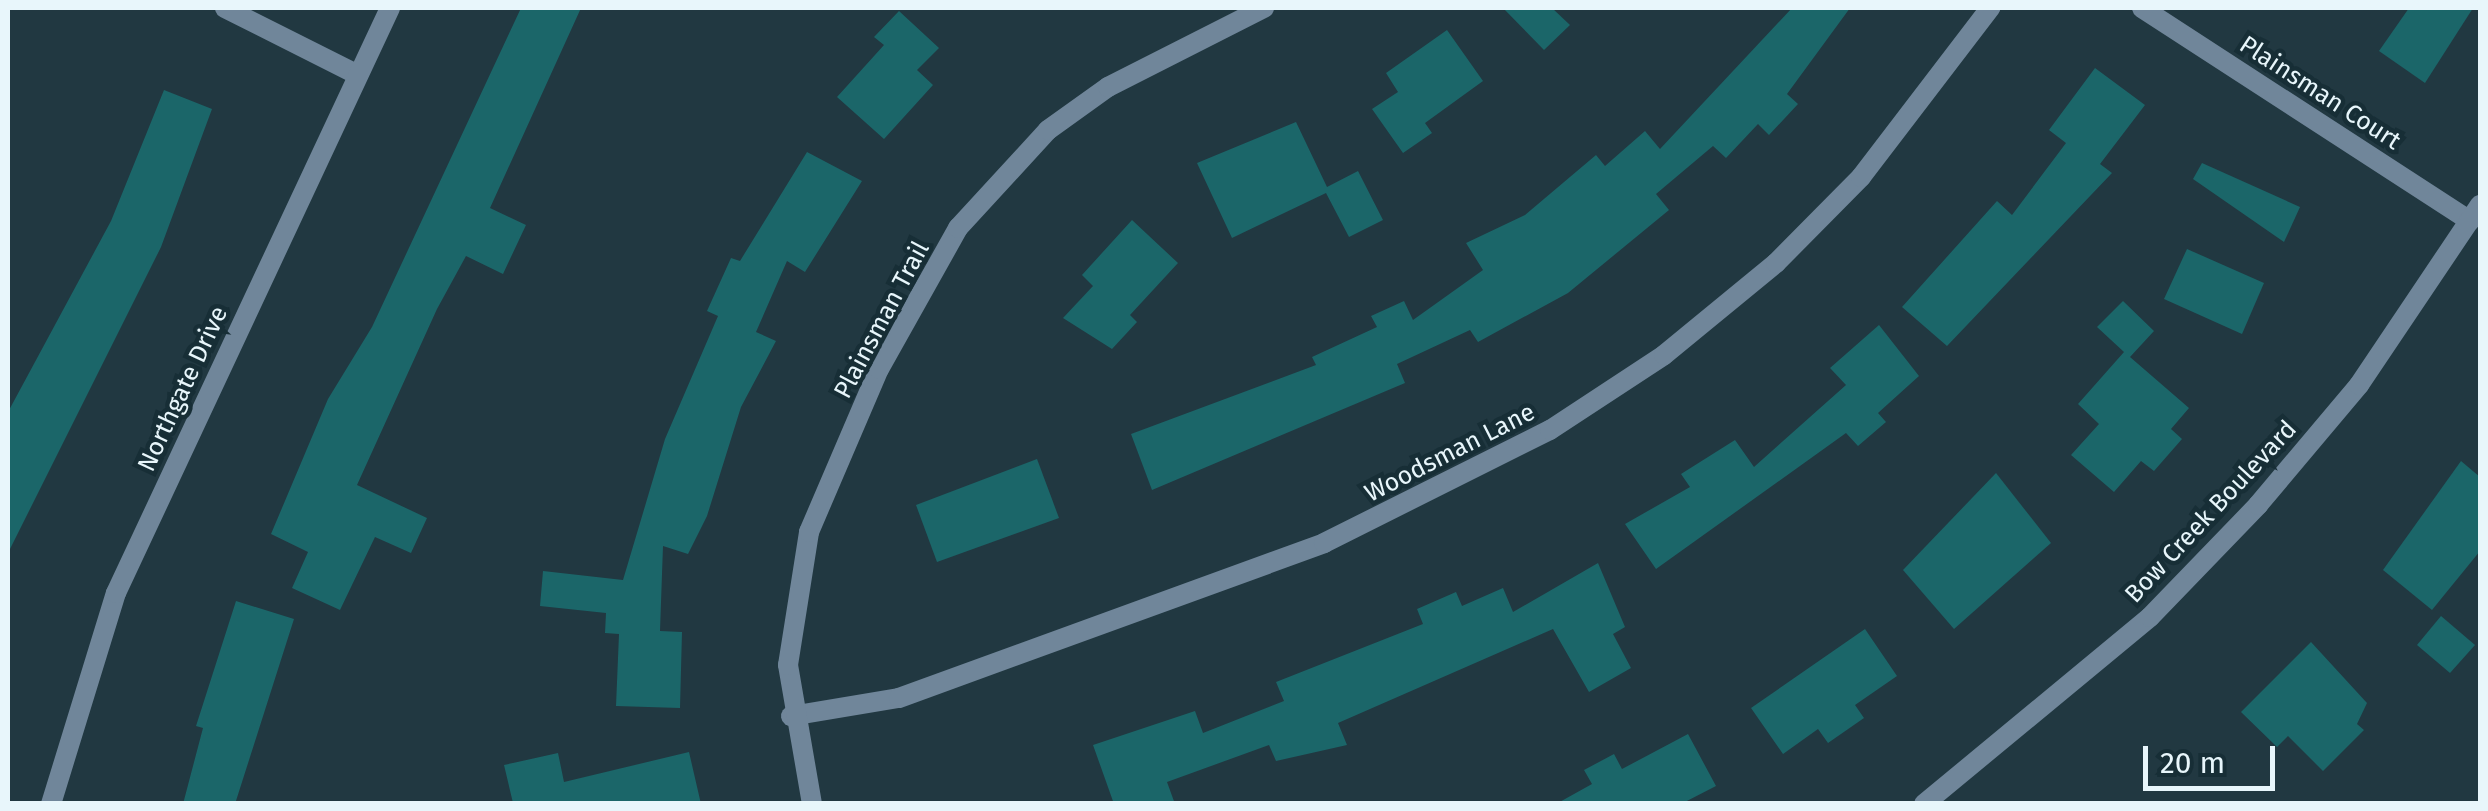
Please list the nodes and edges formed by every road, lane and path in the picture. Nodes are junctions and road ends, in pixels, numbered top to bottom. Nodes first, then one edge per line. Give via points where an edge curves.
1 (225, 8) edge
2 (390, 8) edge
3 (1264, 8) edge
4 (1990, 8) edge
5 (2142, 8) edge
6 (358, 74) junction
7 (2475, 213) edge
8 (791, 716) junction
9 (52, 804) edge
10 (812, 804) edge
11 (1924, 804) edge

1 - 6 street
2 - 6 street, Northgate Drive
3 - 8 street, Plainsman Trail via 1093,98 1022,156 958,228 879,370 809,532 793,598
4 - 8 street, Woodsman Lane via 1861,176 1776,263 1664,355 1550,430 1324,543 900,698
5 - 7 street, Plainsman Court
6 - 9 street, Northgate Drive via 116,593
7 - 11 street, Bow Creek Boulevard via 2358,386 2258,505 2107,655
8 - 10 street, Plainsman Trail

